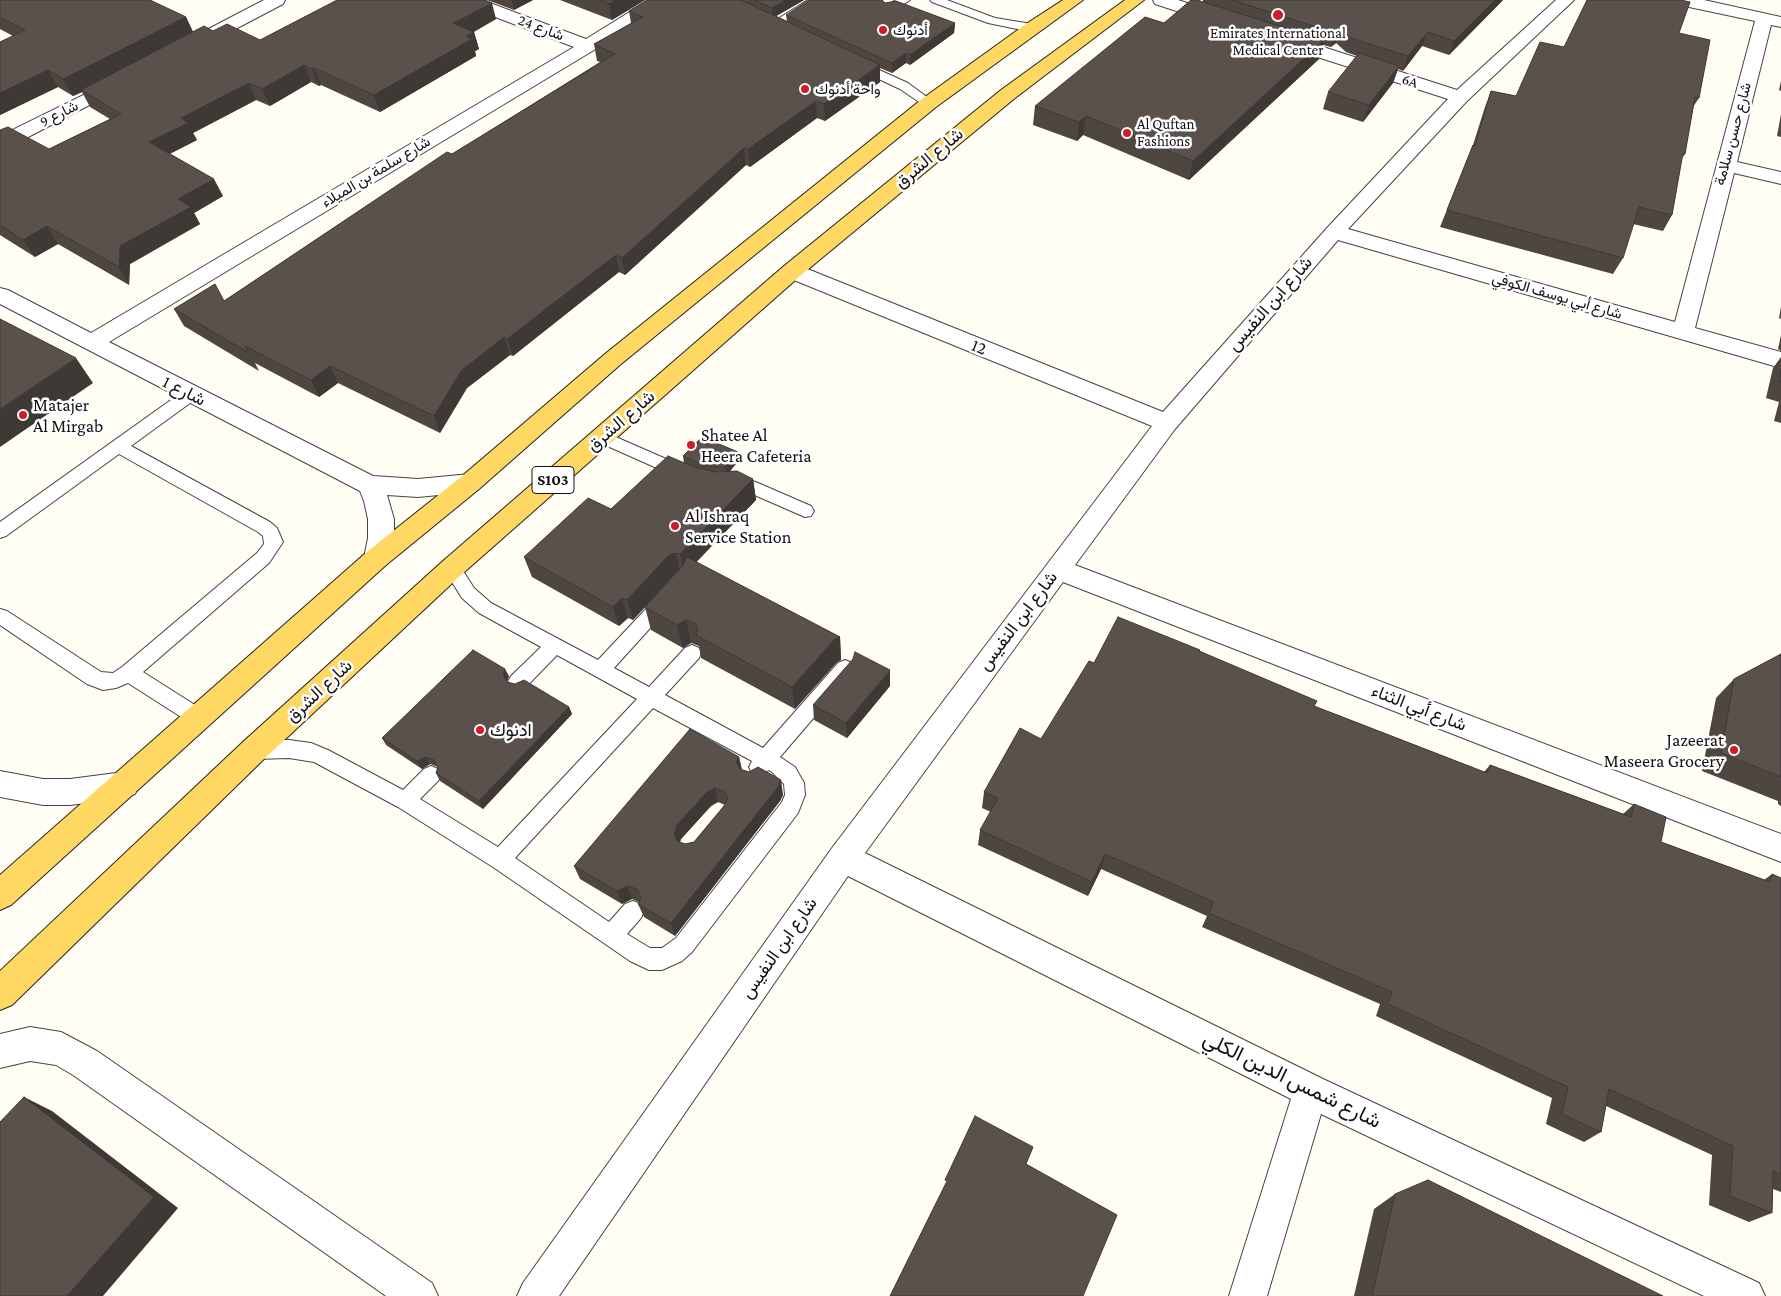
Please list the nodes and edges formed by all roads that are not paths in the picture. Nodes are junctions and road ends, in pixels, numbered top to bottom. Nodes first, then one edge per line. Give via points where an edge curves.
1 (278, 0) edge
2 (467, 0) edge
3 (660, 0) edge
4 (797, 0) edge
5 (904, 0) edge
6 (936, 0) edge
7 (1074, 0) edge
8 (1136, 0) edge
9 (1161, 0) edge
10 (1566, 0) edge
11 (1681, 0) edge
12 (812, 2) edge
13 (889, 9) edge
14 (1772, 20) edge
15 (1236, 24) edge
16 (1032, 28) junction
17 (791, 33) edge
18 (1273, 36) edge
19 (588, 46) junction
20 (182, 50) edge
21 (849, 60) edge
22 (130, 76) edge
23 (1460, 97) junction
24 (929, 103) junction
25 (0, 144) edge
26 (1725, 165) junction
27 (1781, 178) edge
28 (1334, 232) junction
29 (792, 271) junction
30 (0, 295) edge
31 (1683, 333) junction
32 (91, 343) junction
33 (1781, 360) edge
34 (191, 394) junction
35 (1167, 423) junction
36 (602, 438) junction
37 (118, 446) junction
38 (696, 478) edge
39 (470, 483) junction
40 (712, 484) edge
41 (368, 485) junction
42 (805, 511) dead end
43 (0, 531) edge
44 (377, 558) junction
45 (452, 568) junction
46 (1057, 569) junction
47 (674, 590) edge
48 (0, 616) edge
49 (554, 646) junction
50 (692, 652) edge
51 (845, 668) edge
52 (600, 670) junction
53 (129, 673) junction
54 (518, 682) edge
55 (650, 697) junction
56 (199, 718) junction
57 (254, 750) junction
58 (766, 759) junction
59 (431, 775) dead end
60 (751, 776) edge
61 (0, 784) edge
62 (124, 786) junction
63 (405, 801) junction
64 (1781, 848) edge
65 (843, 858) junction
66 (500, 860) junction
67 (0, 895) edge
68 (633, 910) edge
69 (611, 936) junction
70 (0, 994) edge
71 (0, 1051) edge
72 (1311, 1090) junction
73 (419, 1296) edge
74 (536, 1296) edge
75 (1248, 1296) edge
76 (1746, 1296) edge

1 - 20 street
2 - 19 street, شارع 24
3 - 19 street, شارع سلمة بن الميلاء
4 - 12 lane
5 - 13 lane
6 - 16 lane via 992,21
7 - 16 main road
8 - 29 main road, شارع الشرق / S103 via 1001,100
9 - 15 street
10 - 23 street, شارع ابن النفيس
11 - 14 street, شارع حسن سلامة
12 - 17 lane via 770,23
14 - 26 street, شارع حسن سلامة
16 - 24 main road
18 - 23 street, 6A
19 - 32 street, شارع سلمة بن الميلاء
21 - 24 lane via 904,86
22 - 25 street, شارع 9
23 - 28 street, شارع ابن النفيس
24 - 39 main road via 621,353
26 - 27 street
26 - 31 street, شارع حسن سلامة
28 - 31 street, شارع أبي يوسف الكوفي
28 - 35 street, شارع ابن النفيس
29 - 35 street, 12
29 - 36 main road, شارع الشرق / S103
30 - 32 street, شارع 1
31 - 33 street, شارع أبي يوسف الكوفي
32 - 34 street, شارع 1
34 - 37 lane
34 - 41 street, شارع 1
35 - 46 street, شارع ابن النفيس
36 - 38 lane
36 - 45 main road, شارع الشرق / S103
37 - 43 lane
37 - 53 lane via 264,527 274,542 263,558
39 - 41 street via 418,488
39 - 44 main road
40 - 42 lane via 744,484
41 - 44 street via 377,501 381,519 382,538
44 - 56 main road
45 - 49 lane via 468,593 485,608
45 - 57 main road, شارع الشرق / S103
46 - 64 street, شارع أبي الثناء
46 - 65 street, شارع ابن النفيس
47 - 52 lane
48 - 53 lane via 103,682
49 - 52 lane
49 - 54 lane
50 - 55 lane
51 - 58 lane
52 - 55 lane
53 - 56 lane
55 - 58 lane
55 - 66 lane
56 - 62 main road
57 - 63 lane via 312,752
57 - 70 main road, شارع الشرق / S103
58 - 60 lane
58 - 69 lane via 788,773 794,783 795,795 790,807 684,945 662,959 649,959
59 - 63 lane
61 - 62 street via 43,792
62 - 67 main road
63 - 66 lane
65 - 72 street, شارع شمس الدين الكلي
65 - 74 street, شارع ابن النفيس
66 - 69 lane
68 - 69 lane
71 - 73 street via 30,1044 61,1049 85,1063
72 - 75 street
72 - 76 street, شارع شمس الدين الكلي

